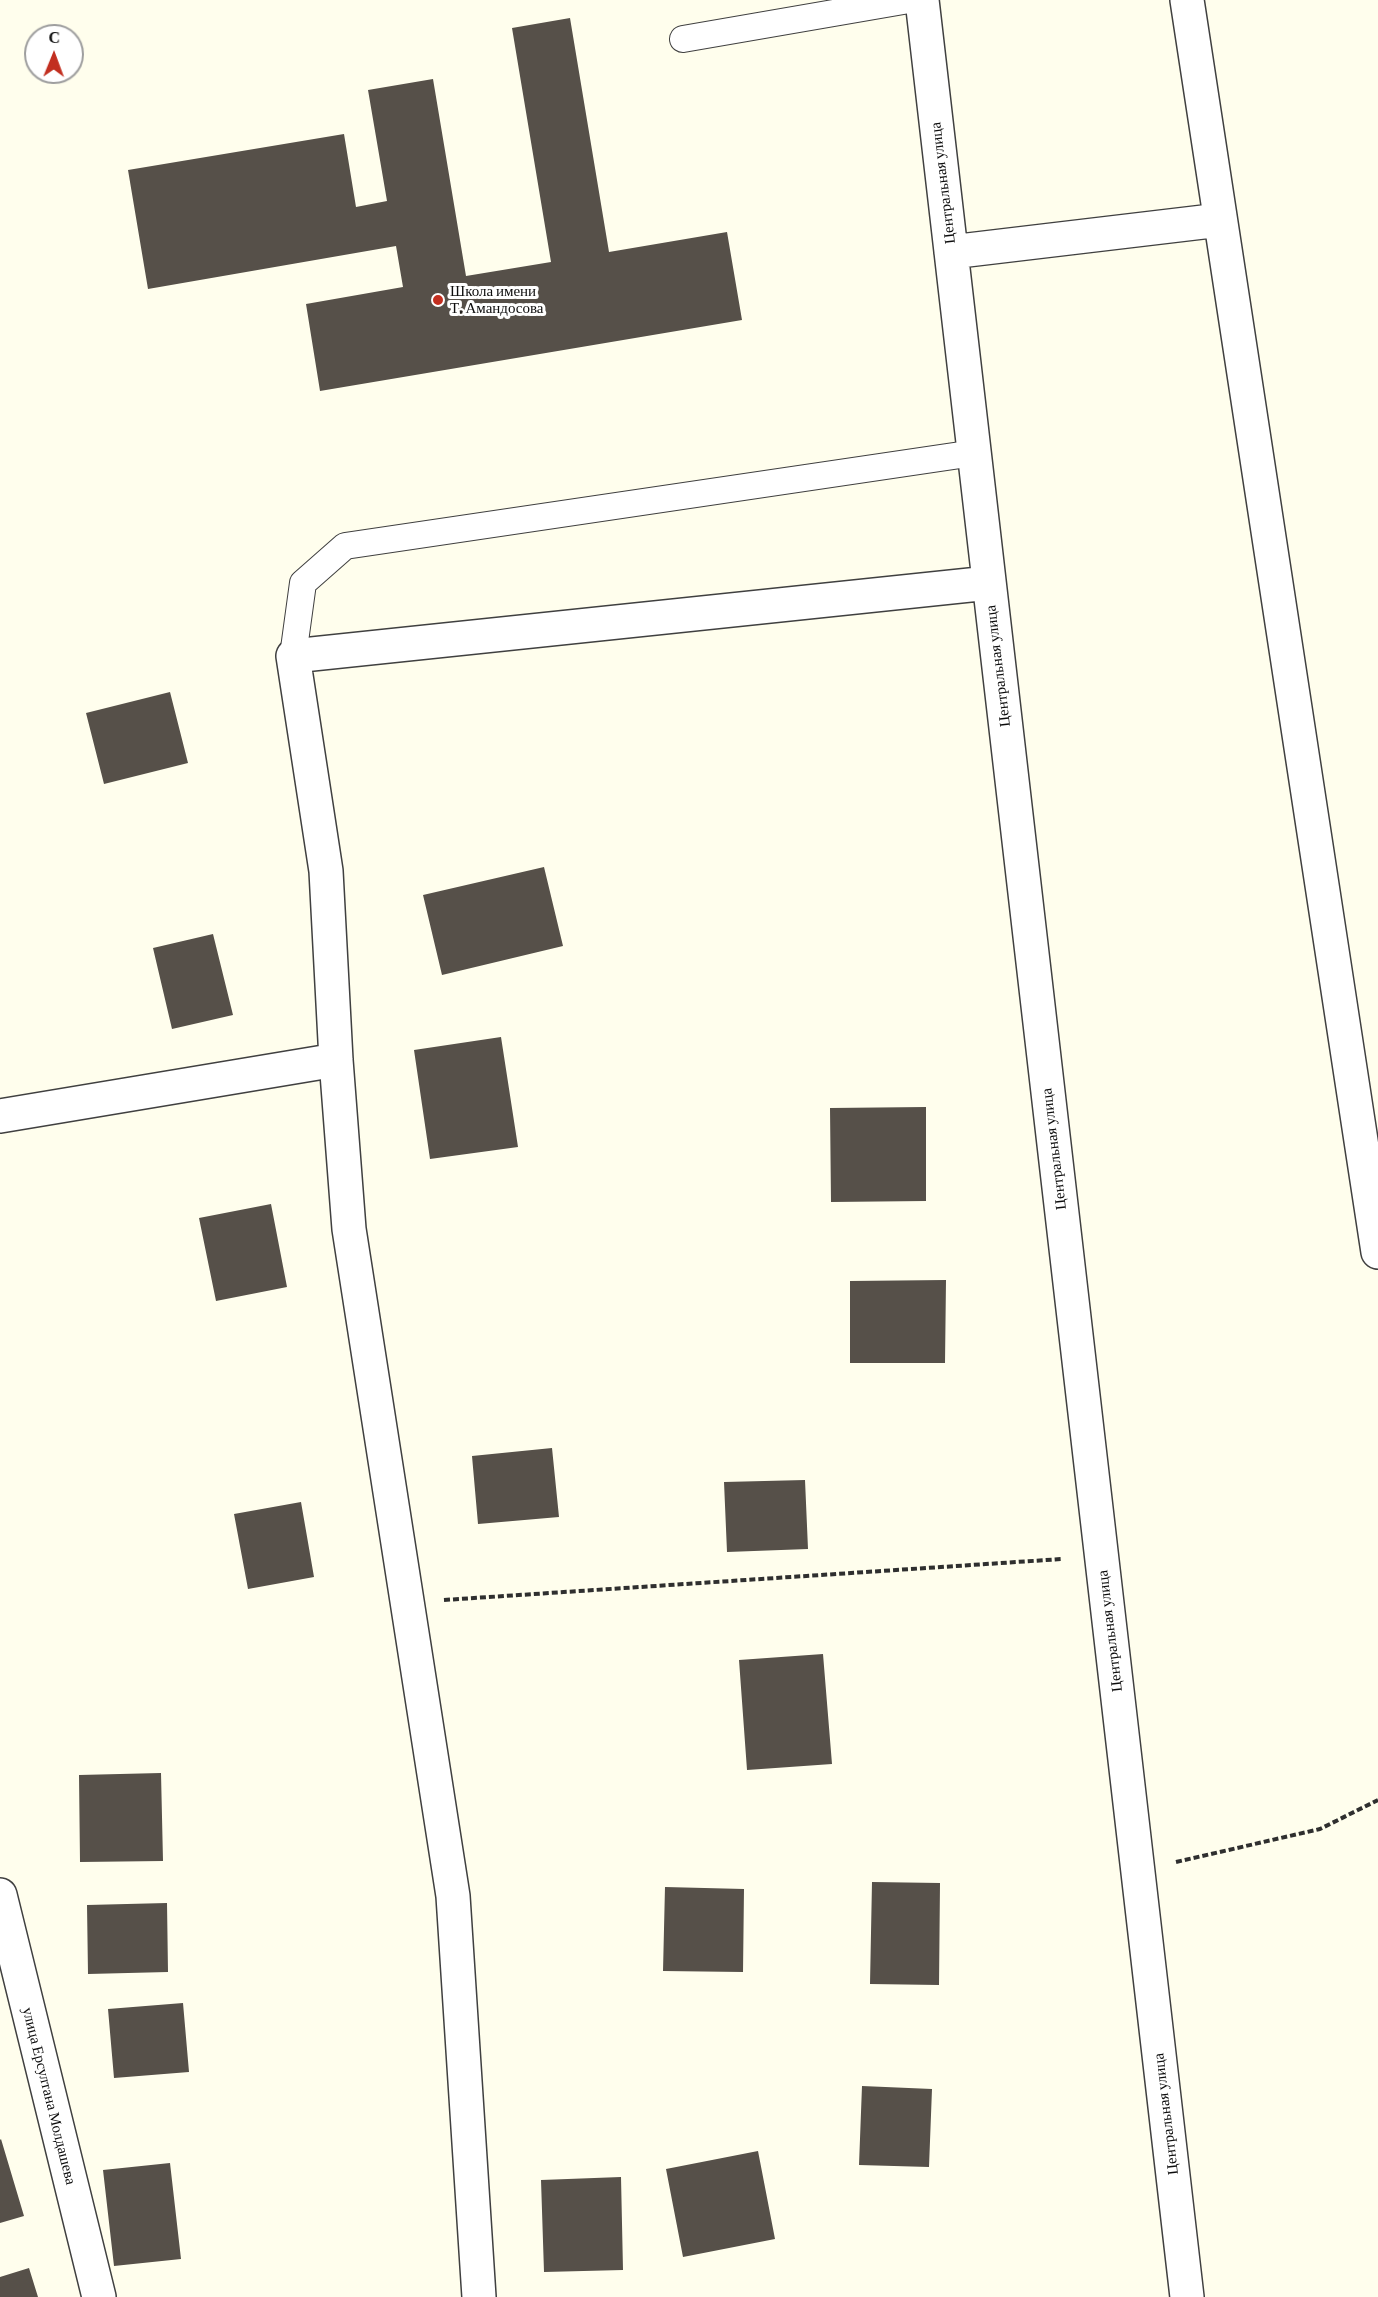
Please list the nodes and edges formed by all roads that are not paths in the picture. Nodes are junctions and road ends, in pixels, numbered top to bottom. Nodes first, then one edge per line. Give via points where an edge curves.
1 (909, 0) edge
2 (922, 0) edge
3 (1187, 0) edge
4 (683, 39) dead end
5 (1220, 219) junction
6 (951, 252) junction
7 (974, 453) junction
8 (989, 583) junction
9 (293, 656) junction
10 (336, 1060) junction
11 (0, 1116) edge
12 (1378, 1252) edge
13 (0, 1895) edge
14 (99, 2297) edge
15 (479, 2297) edge
16 (1187, 2297) edge

1 - 4 lane
2 - 6 street, Центральная улица
3 - 5 street
5 - 6 street
5 - 12 street
6 - 7 street, Центральная улица
7 - 8 street, Центральная улица
7 - 9 lane via 345,546 303,583
8 - 9 street
8 - 16 street, Центральная улица
9 - 10 street via 326,871
10 - 11 street
10 - 15 street via 349,1228 453,1896
13 - 14 street, улица Ерсултана Молдашева

